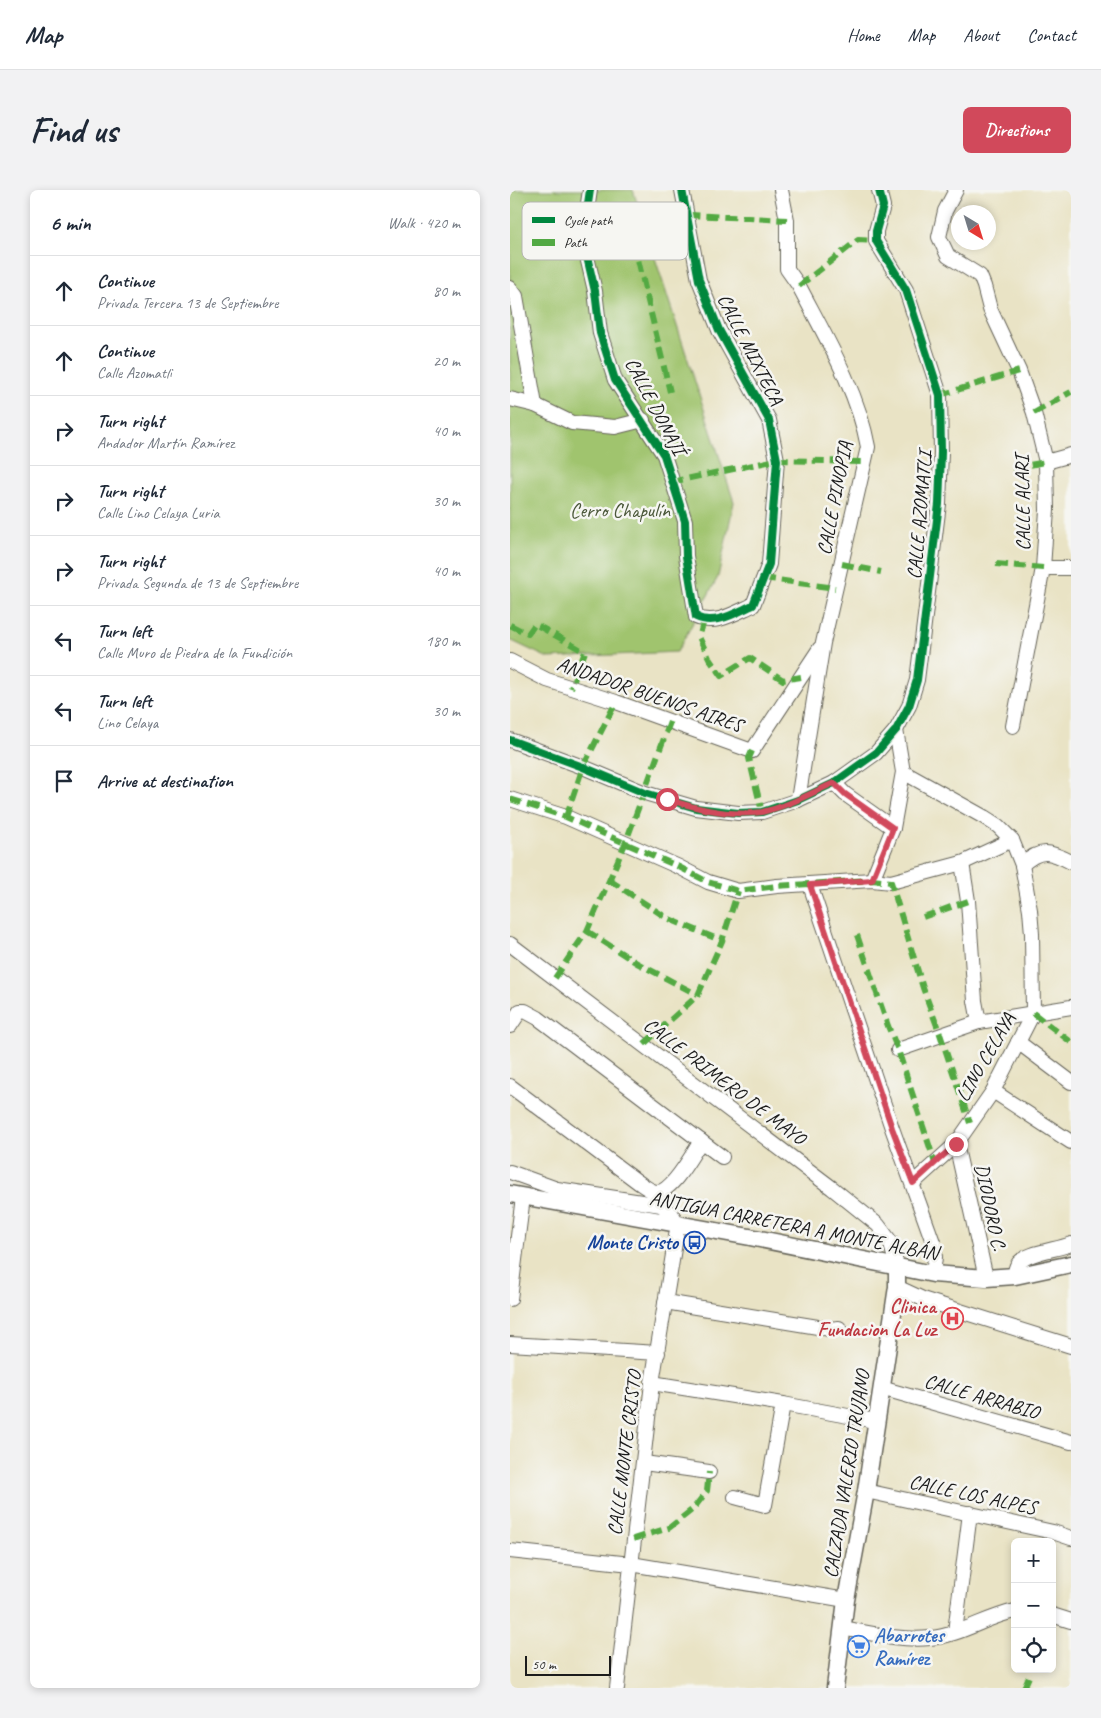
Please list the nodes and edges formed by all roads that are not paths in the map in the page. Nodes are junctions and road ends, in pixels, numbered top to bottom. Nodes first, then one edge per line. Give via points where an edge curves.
1 (781, 190) edge
2 (879, 190) edge
3 (956, 190) edge
4 (688, 222) edge
5 (588, 260) edge
6 (510, 288) edge
7 (510, 399) edge
8 (535, 405) junction
9 (642, 420) junction
10 (1071, 455) edge
11 (1046, 462) junction
12 (1043, 568) junction
13 (1071, 568) edge
14 (718, 620) joint
15 (823, 643) junction
16 (510, 661) edge
17 (801, 677) junction
18 (816, 683) junction
19 (1013, 726) dead end
20 (896, 730) junction
21 (510, 740) edge
22 (903, 772) junction
23 (834, 783) junction
24 (510, 799) edge
25 (798, 800) junction
26 (893, 828) junction
27 (1012, 840) junction
28 (1071, 862) edge
29 (962, 863) junction
30 (1022, 865) junction
31 (872, 880) junction
32 (810, 885) junction
33 (510, 944) edge
34 (1071, 1007) edge
35 (1033, 1013) junction
36 (979, 1022) junction
37 (510, 1026) edge
38 (1018, 1042) junction
39 (898, 1050) dead end
40 (1071, 1082) edge
41 (510, 1086) edge
42 (992, 1091) junction
43 (700, 1141) junction
44 (1071, 1142) edge
45 (956, 1144) junction
46 (722, 1157) dead end
47 (510, 1172) edge
48 (913, 1183) junction
49 (516, 1195) edge
50 (678, 1224) junction
51 (1071, 1244) edge
52 (1071, 1264) edge
53 (897, 1266) junction
54 (933, 1274) junction
55 (1014, 1276) junction
56 (986, 1278) junction
57 (898, 1286) junction
58 (510, 1299) edge
59 (665, 1302) junction
60 (834, 1329) dead end
61 (510, 1344) edge
62 (1071, 1346) edge
63 (658, 1353) junction
64 (652, 1383) junction
65 (881, 1388) junction
66 (783, 1404) junction
67 (875, 1421) junction
68 (1071, 1442) edge
69 (644, 1463) junction
70 (709, 1472) dead end
71 (866, 1491) junction
72 (736, 1497) dead end
73 (970, 1514) junction
74 (1052, 1537) edge
75 (1071, 1538) edge
76 (510, 1551) edge
77 (631, 1564) junction
78 (846, 1600) junction
79 (1011, 1612) edge
80 (1056, 1616) edge
81 (1071, 1621) edge
82 (842, 1628) junction
83 (955, 1632) junction
84 (617, 1688) edge
85 (835, 1688) edge

1 - 15 street, CALLE PINOPIA via 787,220 787,268 856,401 868,447
2 - 20 street, CALLE AZOMATLI via 883,206 876,241 906,290 940,395 939,504 917,680 910,706
3 - 11 street, CALLE ALARI via 945,211 939,237 948,256 980,276 990,310 1034,413
4 - 14 street, CALLE MIXTECA via 699,280 719,330 769,420 777,460 769,564 753,605
5 - 9 street, CALLE DONAJÍ via 600,333 616,380
6 - 8 street via 516,296
7 - 8 street
8 - 9 street via 572,423 614,427
9 - 14 street, CALLE DONAJÍ via 664,455 684,521 696,617 704,621
10 - 11 street
11 - 12 street, CALLE ALARI
12 - 13 street
12 - 19 street, CALLE ALARI
15 - 17 street, ANDADOR BUENOS AIRES
15 - 18 street, CALLE PINOPIA
16 - 17 street, ANDADOR BUENOS AIRES via 547,680 752,751
17 - 18 street
18 - 25 street, CALLE PINOPIA
20 - 22 street
20 - 23 street, CALLE AZOMATLI via 876,753
21 - 25 street, CALLE AZOMATLI via 645,793 696,808 762,812
22 - 26 street
22 - 27 street via 984,817
23 - 25 street, CALLE AZOMATLI
23 - 26 street
24 - 32 street via 566,817 708,882 738,891
26 - 31 street
27 - 29 street
27 - 30 street, LINO CELAYA
28 - 30 street via 1041,852
29 - 31 street via 891,882
29 - 36 street
30 - 35 street, LINO CELAYA via 1030,910
31 - 32 street
32 - 48 street
33 - 53 street, CALLE PRIMERO DE MAYO via 878,1225 890,1241
34 - 35 street
35 - 36 street
35 - 38 street, LINO CELAYA
36 - 39 street
37 - 43 street via 525,1010
38 - 40 street
38 - 42 street, LINO CELAYA
41 - 43 street via 656,1192 671,1184
42 - 44 street
42 - 45 street, LINO CELAYA
43 - 46 street
45 - 48 street, LINO CELAYA
45 - 56 street, DIODORO C.
47 - 50 street via 557,1189 661,1205
48 - 54 street via 933,1242
49 - 50 street, ANTIGUA CARRETERA A MONTE ALBÁN
49 - 58 street
50 - 53 street, ANTIGUA CARRETERA A MONTE ALBÁN
50 - 59 street, CALLE MONTE CRISTO
51 - 55 street via 1022,1260 1016,1266
52 - 55 street, ANTIGUA CARRETERA A MONTE ALBÁN
53 - 54 street, ANTIGUA CARRETERA A MONTE ALBÁN
53 - 57 street, CALZADA VALERIO TRUJANO
54 - 56 street, ANTIGUA CARRETERA A MONTE ALBÁN
55 - 56 street, ANTIGUA CARRETERA A MONTE ALBÁN
57 - 62 street via 925,1300
57 - 65 street, CALZADA VALERIO TRUJANO
59 - 60 street
59 - 63 street, CALLE MONTE CRISTO
61 - 63 street
63 - 64 street, CALLE MONTE CRISTO
64 - 66 street
64 - 69 street, CALLE MONTE CRISTO
65 - 67 street, CALZADA VALERIO TRUJANO
65 - 68 street, CALLE ARRABIO
66 - 67 street
66 - 72 street via 765,1505
67 - 71 street, CALZADA VALERIO TRUJANO
69 - 70 street
69 - 77 street, CALLE MONTE CRISTO
71 - 73 street, CALLE LOS ALPES
71 - 78 street, CALZADA VALERIO TRUJANO
73 - 74 street, CALLE LOS ALPES
73 - 83 street
74 - 75 street, CALLE LOS ALPES
76 - 77 street
77 - 78 street
77 - 84 street, CALLE MONTE CRISTO
78 - 82 street, CALZADA VALERIO TRUJANO
79 - 83 street
80 - 81 street
82 - 83 street via 890,1636 931,1638
82 - 85 street, CALZADA VALERIO TRUJANO

